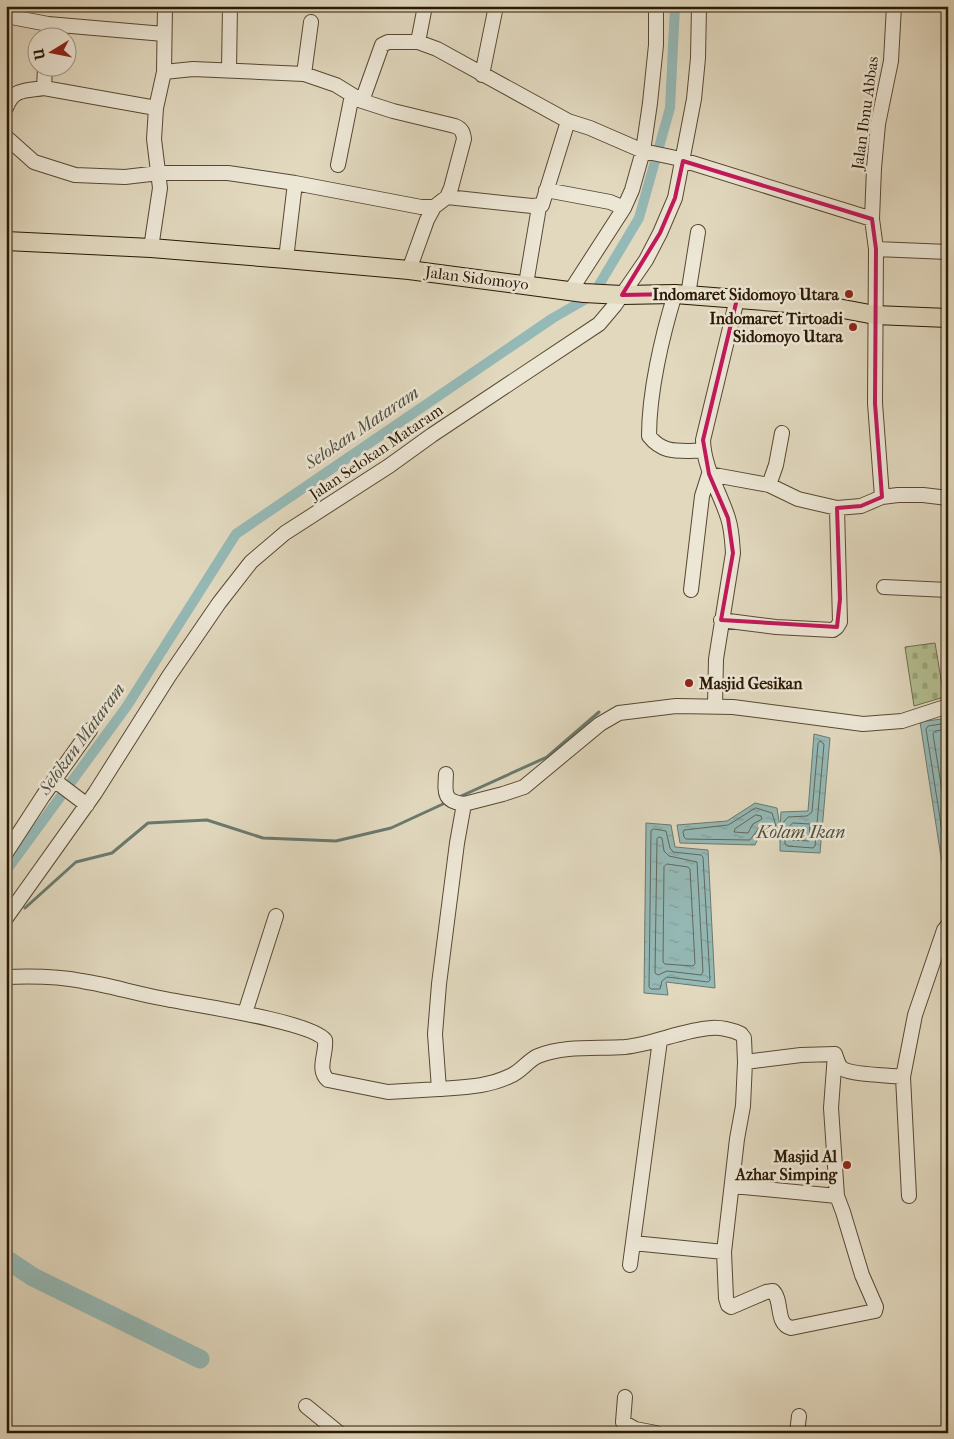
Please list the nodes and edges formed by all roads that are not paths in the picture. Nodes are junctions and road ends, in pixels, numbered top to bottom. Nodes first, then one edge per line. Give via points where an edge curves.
1 (166, 6) edge
2 (230, 6) edge
3 (425, 6) edge
4 (496, 6) edge
5 (656, 6) edge
6 (699, 6) edge
7 (894, 6) edge
8 (6, 16) edge
9 (311, 22) dead end
10 (40, 28) edge
11 (78, 32) edge
12 (164, 34) junction
13 (418, 42) junction
14 (229, 70) junction
15 (164, 72) junction
16 (304, 74) junction
17 (482, 75) junction
18 (44, 78) edge
19 (44, 88) junction
20 (357, 98) junction
21 (6, 108) edge
22 (156, 108) junction
23 (568, 122) junction
24 (6, 137) edge
25 (650, 152) junction
26 (680, 160) junction
27 (338, 165) dead end
28 (159, 174) junction
29 (295, 184) junction
30 (546, 190) junction
31 (447, 197) junction
32 (434, 207) junction
33 (539, 207) junction
34 (624, 208) junction
35 (872, 219) junction
36 (698, 232) dead end
37 (6, 241) edge
38 (151, 248) junction
39 (876, 249) junction
40 (948, 252) edge
41 (286, 258) junction
42 (409, 270) junction
43 (526, 284) junction
44 (578, 291) junction
45 (681, 294) junction
46 (622, 295) junction
47 (737, 299) junction
48 (875, 315) junction
49 (948, 318) edge
50 (782, 433) dead end
51 (703, 451) junction
52 (709, 474) junction
53 (769, 486) junction
54 (882, 497) junction
55 (948, 498) edge
56 (837, 508) junction
57 (884, 587) dead end
58 (691, 590) dead end
59 (948, 590) edge
60 (721, 620) junction
61 (715, 706) junction
62 (948, 706) edge
63 (90, 730) dead end
64 (446, 774) dead end
65 (56, 782) junction
66 (82, 801) junction
67 (464, 804) junction
68 (6, 853) edge
69 (276, 916) dead end
70 (6, 918) edge
71 (948, 925) edge
72 (6, 977) edge
73 (245, 1013) junction
74 (660, 1040) junction
75 (835, 1054) junction
76 (745, 1062) junction
77 (903, 1077) junction
78 (439, 1089) junction
79 (733, 1186) junction
80 (836, 1196) junction
81 (909, 1196) dead end
82 (633, 1243) junction
83 (724, 1252) junction
84 (630, 1265) dead end
85 (625, 1397) dead end
86 (306, 1406) dead end
87 (799, 1416) dead end
88 (634, 1431) edge
89 (339, 1433) edge
90 (656, 1433) edge
91 (797, 1433) edge

1 - 12 street
2 - 14 street
3 - 13 street
4 - 17 street
5 - 25 street
6 - 26 street, Jalan Selokan Mataram via 695,91
7 - 35 street, Jalan Ibnu Abbas via 891,61 876,142
8 - 10 street
9 - 16 street
11 - 12 street
12 - 15 street
13 - 17 street
13 - 20 street via 382,44
14 - 15 street
14 - 16 street
15 - 22 street
16 - 20 street via 336,85
17 - 23 street
18 - 19 street
19 - 21 street via 14,94
19 - 22 street
20 - 27 street
20 - 31 street via 460,128 464,140
22 - 28 street via 154,139
23 - 25 street
23 - 30 street
24 - 28 street via 34,162 75,175 125,177
25 - 26 street
25 - 34 street
26 - 35 street
26 - 46 street, Jalan Selokan Mataram via 674,198 660,232
28 - 29 street via 228,174
28 - 38 street
29 - 32 street
29 - 41 street
30 - 33 street via 543,204
30 - 34 street
31 - 32 street
31 - 33 street
32 - 42 street
33 - 43 street
34 - 44 street
35 - 39 street, Jalan Ibnu Abbas
36 - 45 street
37 - 38 main road, Jalan Sidomoyo
38 - 41 main road, Jalan Sidomoyo
39 - 40 street
39 - 48 street, Jalan Ibnu Abbas
41 - 42 main road, Jalan Sidomoyo
42 - 43 main road, Jalan Sidomoyo
43 - 44 main road, Jalan Sidomoyo
44 - 46 main road, Jalan Sidomoyo
45 - 46 main road, Jalan Sidomoyo
45 - 47 main road, Jalan Sidomoyo
45 - 51 street via 667,322 657,364 648,436 665,450
46 - 66 street, Jalan Selokan Mataram via 599,324 285,534 255,558 235,580
47 - 48 main road, Jalan Sidomoyo via 827,306
47 - 51 street via 704,429
48 - 49 main road, Jalan Sidomoyo
48 - 54 street, Jalan Ibnu Abbas via 874,403
50 - 53 street
51 - 52 street
52 - 53 street
52 - 58 street via 702,501
52 - 60 street via 728,518 732,537
53 - 56 street via 798,499
54 - 55 street via 923,495
54 - 56 street via 861,506
56 - 60 street via 840,622 837,627 833,630
57 - 59 street
60 - 61 street
61 - 62 street via 863,724 902,721
61 - 67 street via 676,706 619,713 600,724 524,787
63 - 65 street
64 - 67 street via 448,799
65 - 66 street
65 - 68 street
66 - 70 street, Jalan Selokan Mataram
67 - 78 street via 456,843 439,984 435,1034
69 - 73 street
71 - 77 street via 915,1015
72 - 73 street via 82,980
73 - 78 street via 322,1035 326,1043 322,1070 328,1080 388,1092
74 - 76 street via 698,1029 736,1032 744,1038
74 - 78 street via 556,1051 536,1056 512,1076 490,1084
74 - 82 street
75 - 76 street
75 - 77 street via 843,1069
75 - 80 street via 831,1108
76 - 79 street
77 - 81 street
79 - 80 street
79 - 83 street
80 - 83 street via 862,1276 876,1305 875,1311 791,1328 782,1323 773,1291 731,1307 726,1298
82 - 83 street
82 - 84 street
85 - 88 street via 623,1422
86 - 89 street
87 - 91 street
88 - 90 street

